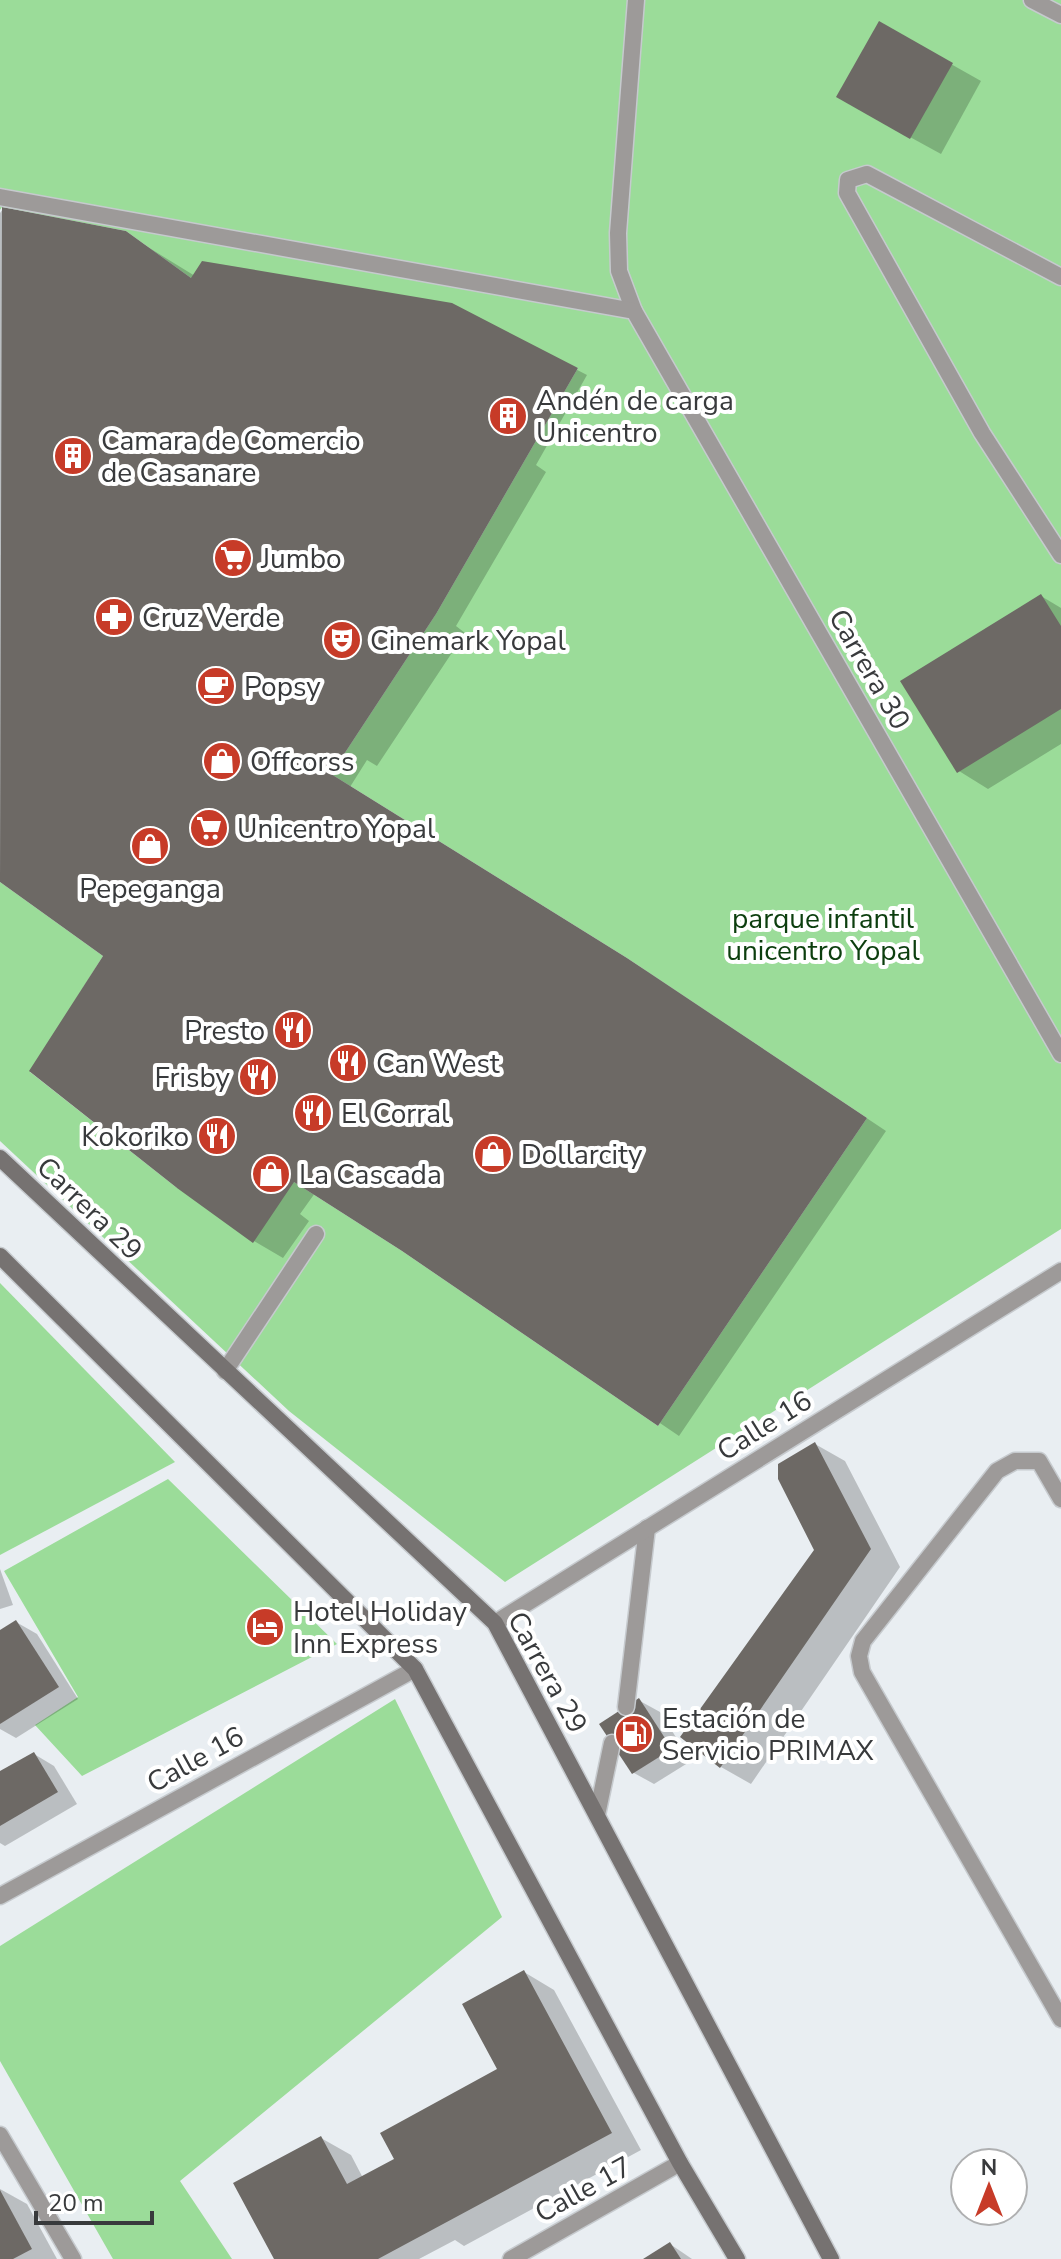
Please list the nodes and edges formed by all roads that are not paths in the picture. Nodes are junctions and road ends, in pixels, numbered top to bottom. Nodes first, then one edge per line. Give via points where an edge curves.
1 (636, 0) edge
2 (1032, 0) edge
3 (1061, 15) edge
4 (0, 197) edge
5 (1061, 277) edge
6 (634, 311) junction
7 (1061, 555) edge
8 (1061, 1054) edge
9 (0, 1158) edge
10 (316, 1234) dead end
11 (0, 1257) edge
12 (1061, 1271) edge
13 (225, 1371) junction
14 (1061, 1499) edge
15 (647, 1528) junction
16 (495, 1623) junction
17 (415, 1669) junction
18 (626, 1707) dead end
19 (612, 1743) dead end
20 (597, 1815) junction
21 (0, 1896) edge
22 (1061, 2019) edge
23 (0, 2135) edge
24 (680, 2163) junction
25 (73, 2259) edge
26 (511, 2259) edge
27 (737, 2259) edge
28 (831, 2259) edge

1 - 6 street, Carrera 30 via 618,233 619,271
2 - 3 street
4 - 6 street
5 - 7 street via 867,174 848,180 847,193 982,433
6 - 8 street, Carrera 30
9 - 13 main road, Carrera 29
10 - 13 street
11 - 17 main road
12 - 15 street, Calle 16
13 - 16 main road, Carrera 29
14 - 22 street via 1039,1461 1015,1461 997,1471 863,1641 859,1656 862,1672
15 - 16 street, Calle 16
15 - 18 street
16 - 20 main road, Carrera 29
17 - 21 street, Calle 16
17 - 24 main road
19 - 20 street
20 - 28 main road, Carrera 29
23 - 25 street
24 - 26 street, Calle 17
24 - 27 main road

